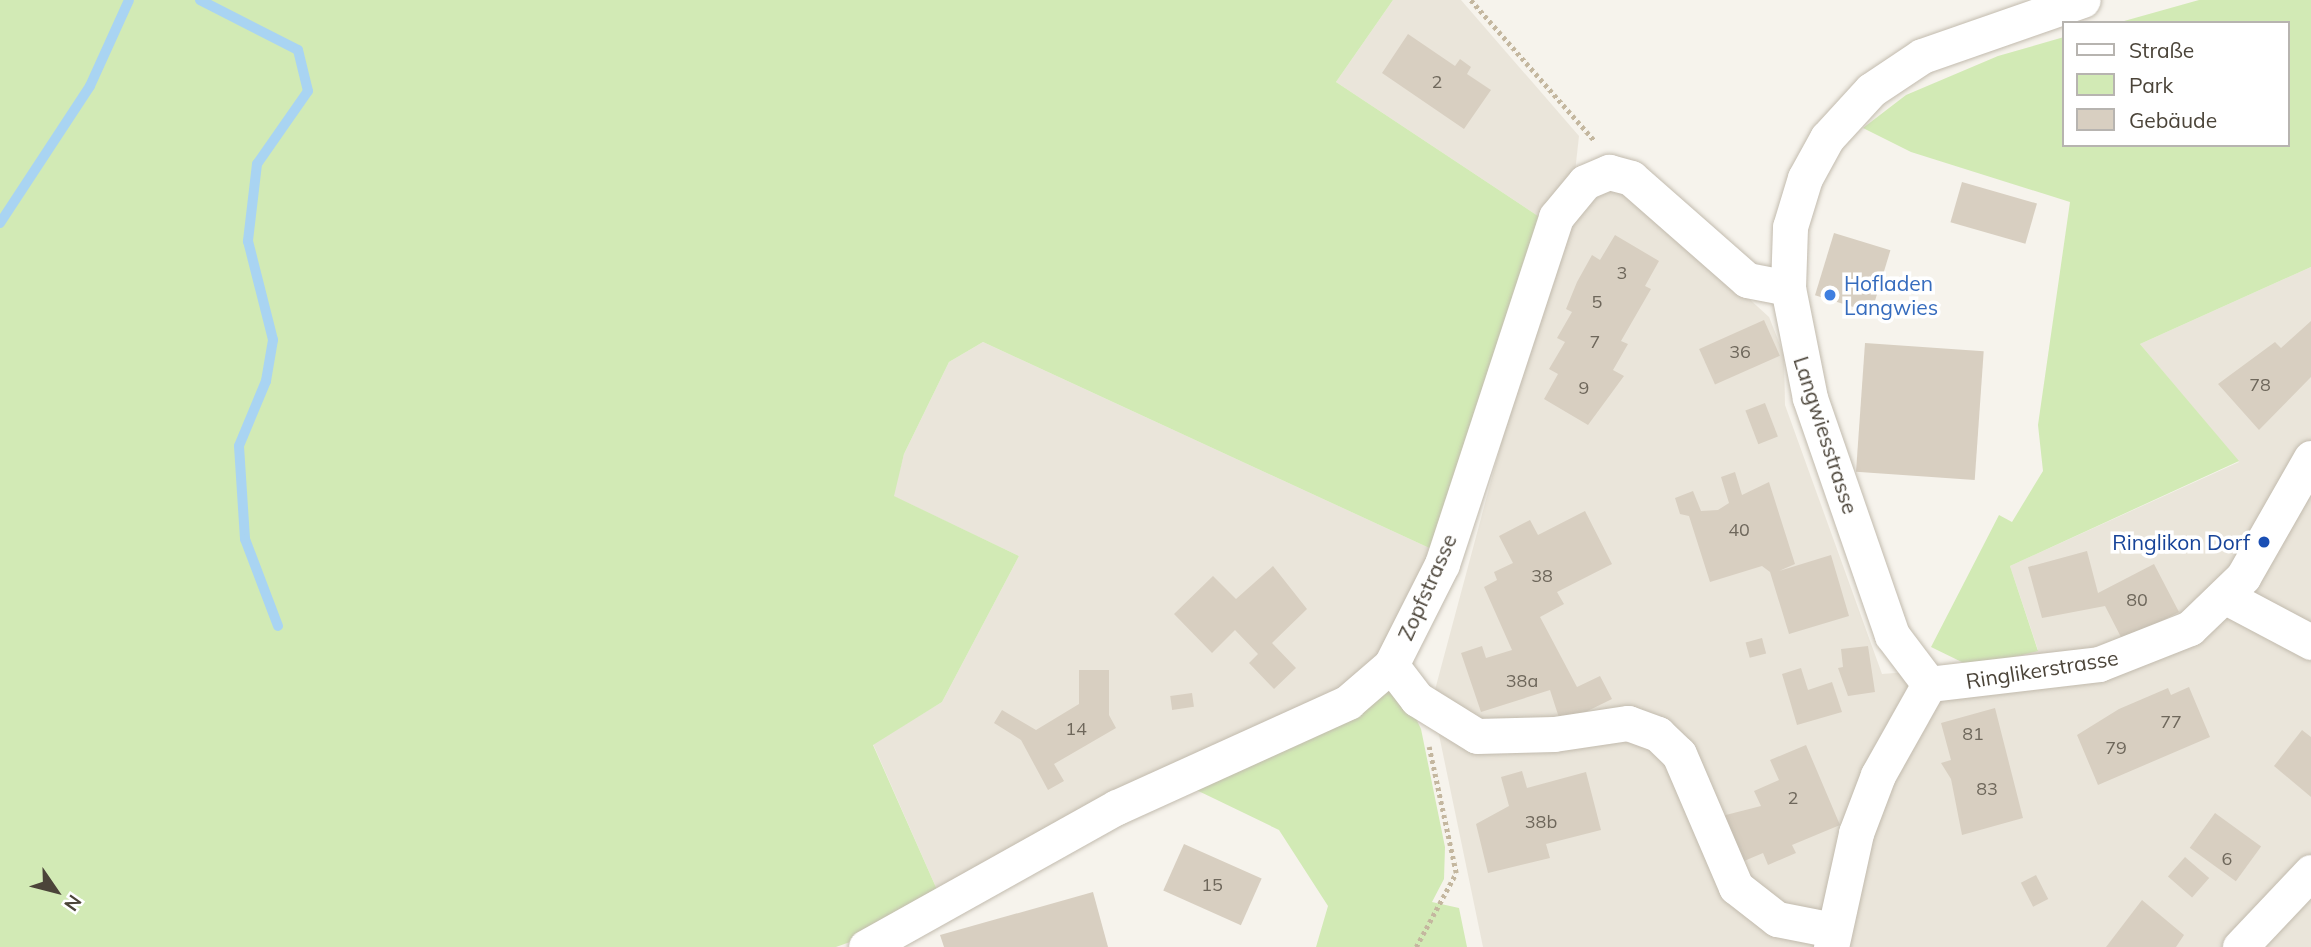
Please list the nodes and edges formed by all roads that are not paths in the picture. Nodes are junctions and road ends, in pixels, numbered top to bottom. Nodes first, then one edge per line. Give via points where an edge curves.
1 (2083, 0) edge
2 (1788, 288) junction
3 (2311, 458) edge
4 (2226, 597) junction
5 (2311, 642) edge
6 (1391, 665) junction
7 (1928, 684) junction
8 (2311, 872) edge
9 (1832, 938) edge
10 (866, 947) edge
11 (2240, 947) edge

1 - 2 street, Langwiesstrasse via 1922,56 1871,90 1827,138 1805,177 1790,227
2 - 6 street, Zopfstrasse via 1747,280 1655,194 1609,172 1585,182 1556,217 1442,564
2 - 7 street, Langwiesstrasse via 1810,398 1892,635
3 - 4 street, Ringlikerstrasse
4 - 5 street
4 - 7 street, Ringlikerstrasse via 2190,628 2137,654
6 - 9 street via 1417,699 1477,736 1554,734 1628,723 1658,734 1679,754 1736,887 1777,919
6 - 10 street, Zopfstrasse via 1348,702 1117,807
7 - 9 street via 1860,822
8 - 11 street

